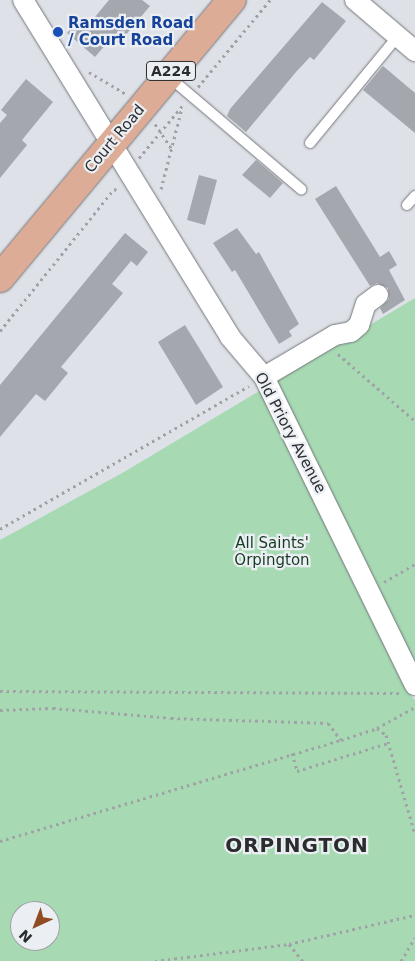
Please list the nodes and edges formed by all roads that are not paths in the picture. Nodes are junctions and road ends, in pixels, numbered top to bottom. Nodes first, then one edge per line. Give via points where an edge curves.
1 (23, 0) edge
2 (232, 0) edge
3 (355, 0) edge
4 (398, 36) junction
5 (415, 51) edge
6 (168, 76) junction
7 (112, 143) junction
8 (310, 143) dead end
9 (301, 189) dead end
10 (415, 196) edge
11 (407, 205) dead end
12 (0, 278) edge
13 (378, 295) dead end
14 (264, 377) junction
15 (410, 689) edge

1 - 7 street, Old Priory Avenue
2 - 6 main road, Court Road / A224
3 - 4 street
4 - 5 street
4 - 8 lane
6 - 7 main road, Court Road / A224
6 - 9 lane
7 - 12 main road, Court Road / A224
7 - 14 street, Old Priory Avenue via 230,336
10 - 11 lane
13 - 14 street via 366,304 359,325 351,332 335,335
14 - 15 street, Old Priory Avenue via 370,589

